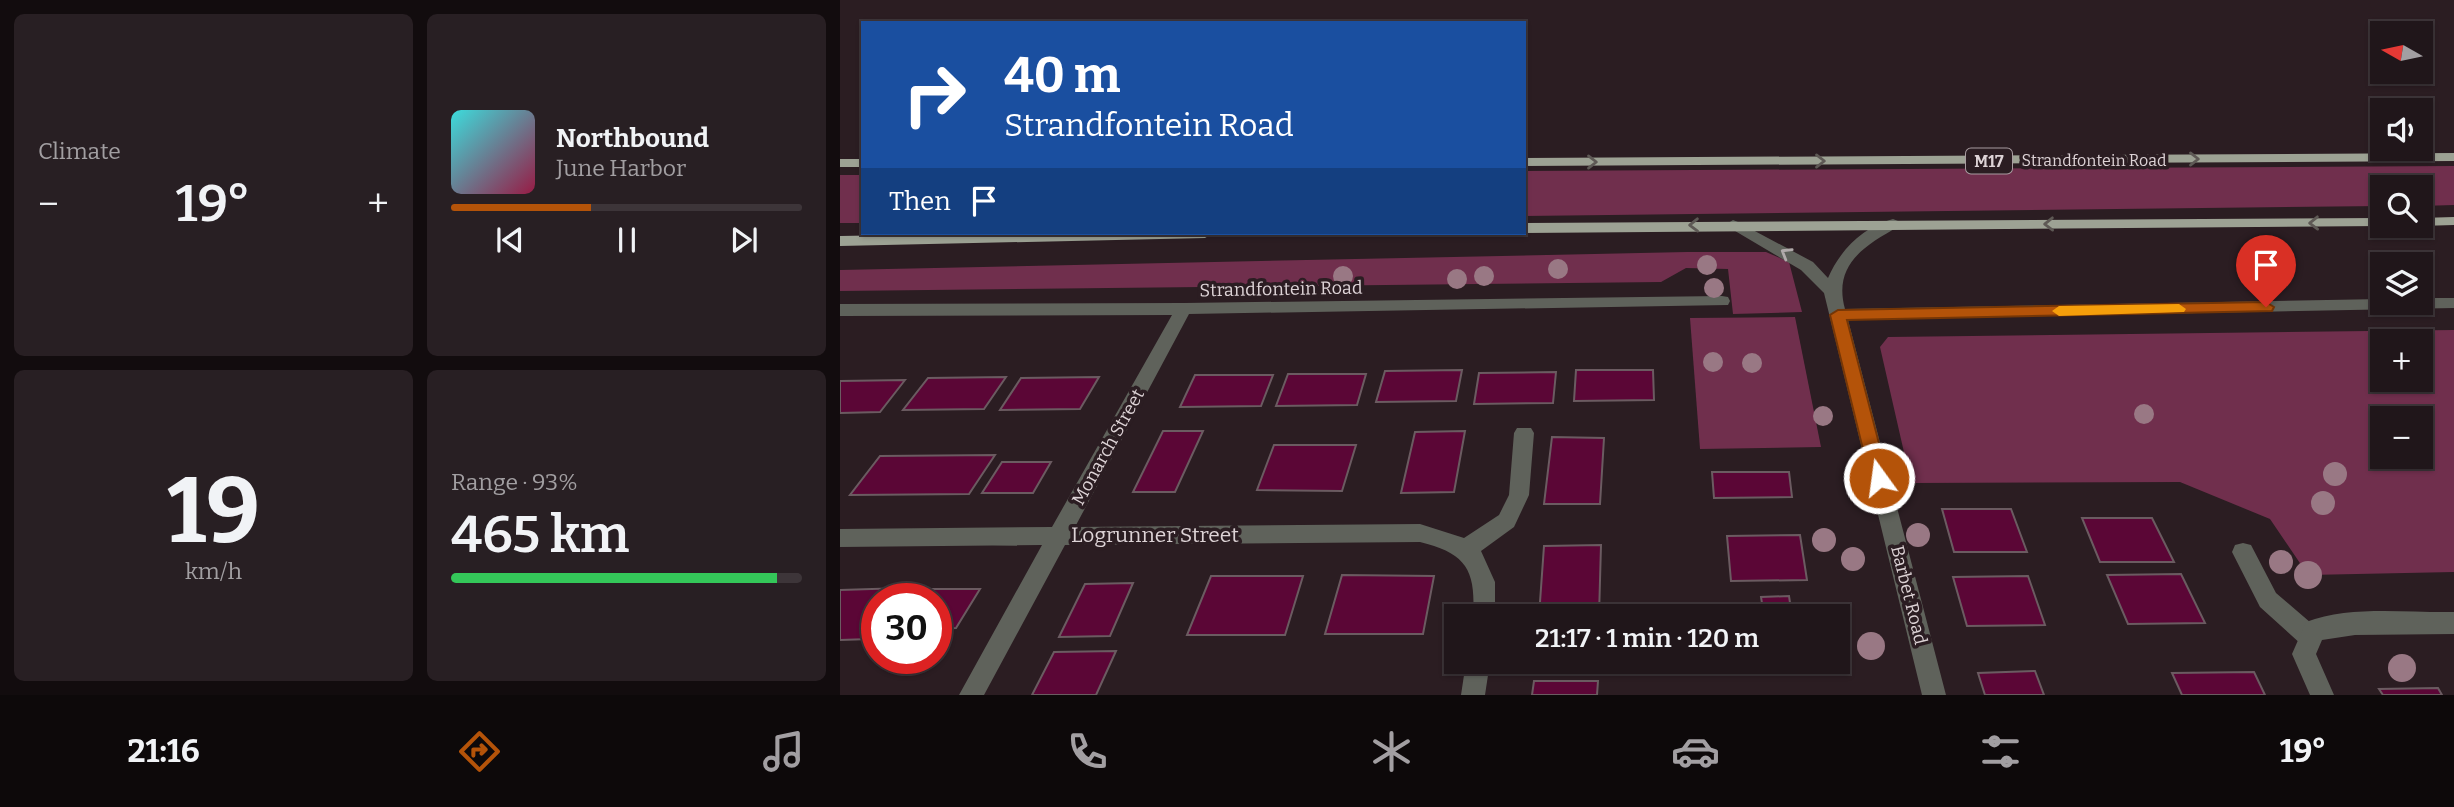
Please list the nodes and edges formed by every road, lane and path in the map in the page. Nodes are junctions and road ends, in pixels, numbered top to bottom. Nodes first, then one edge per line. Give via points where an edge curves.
1 (2454, 157) edge
2 (1526, 162) edge
3 (840, 163) edge
4 (861, 163) edge
5 (2454, 221) edge
6 (2370, 222) edge
7 (2433, 222) edge
8 (1733, 225) junction
9 (1893, 225) junction
10 (1526, 228) edge
11 (1114, 235) edge
12 (840, 241) edge
13 (1832, 291) junction
14 (1722, 301) dead end
15 (2454, 303) edge
16 (1184, 309) junction
17 (840, 310) edge
18 (1838, 315) junction
19 (1524, 433) dead end
20 (1058, 536) junction
21 (840, 538) edge
22 (1466, 549) junction
23 (2243, 552) dead end
24 (1486, 604) edge
25 (2454, 623) edge
26 (2310, 637) junction
27 (1476, 674) edge
28 (971, 695) edge
29 (1473, 695) edge
30 (1934, 695) edge
31 (2322, 695) edge

2 -> 1 main road, Strandfontein Road / M17
3 - 4 main road
5 - 7 main road
6 -> 9 main road
8 - 9 main road
8 -> 10 main road
13 -> 8 street via 1807,266
9 - 13 street via 1853,248 1838,268
11 - 12 main road
13 - 18 street, Barbet Road
14 - 16 street, Strandfontein Road
15 - 18 street
16 - 17 street, Strandfontein Road
16 - 20 street, Monarch Street
18 - 30 street, Barbet Road
19 - 22 street via 1519,495 1507,521
20 - 21 street, Logrunner Street
20 - 22 street, Logrunner Street via 1420,533 1447,538
20 - 28 street, Monarch Street
22 - 24 street via 1480,564
23 - 26 street via 2268,600
25 - 26 street via 2355,624 2314,630
26 - 31 street via 2304,654
27 - 29 street

